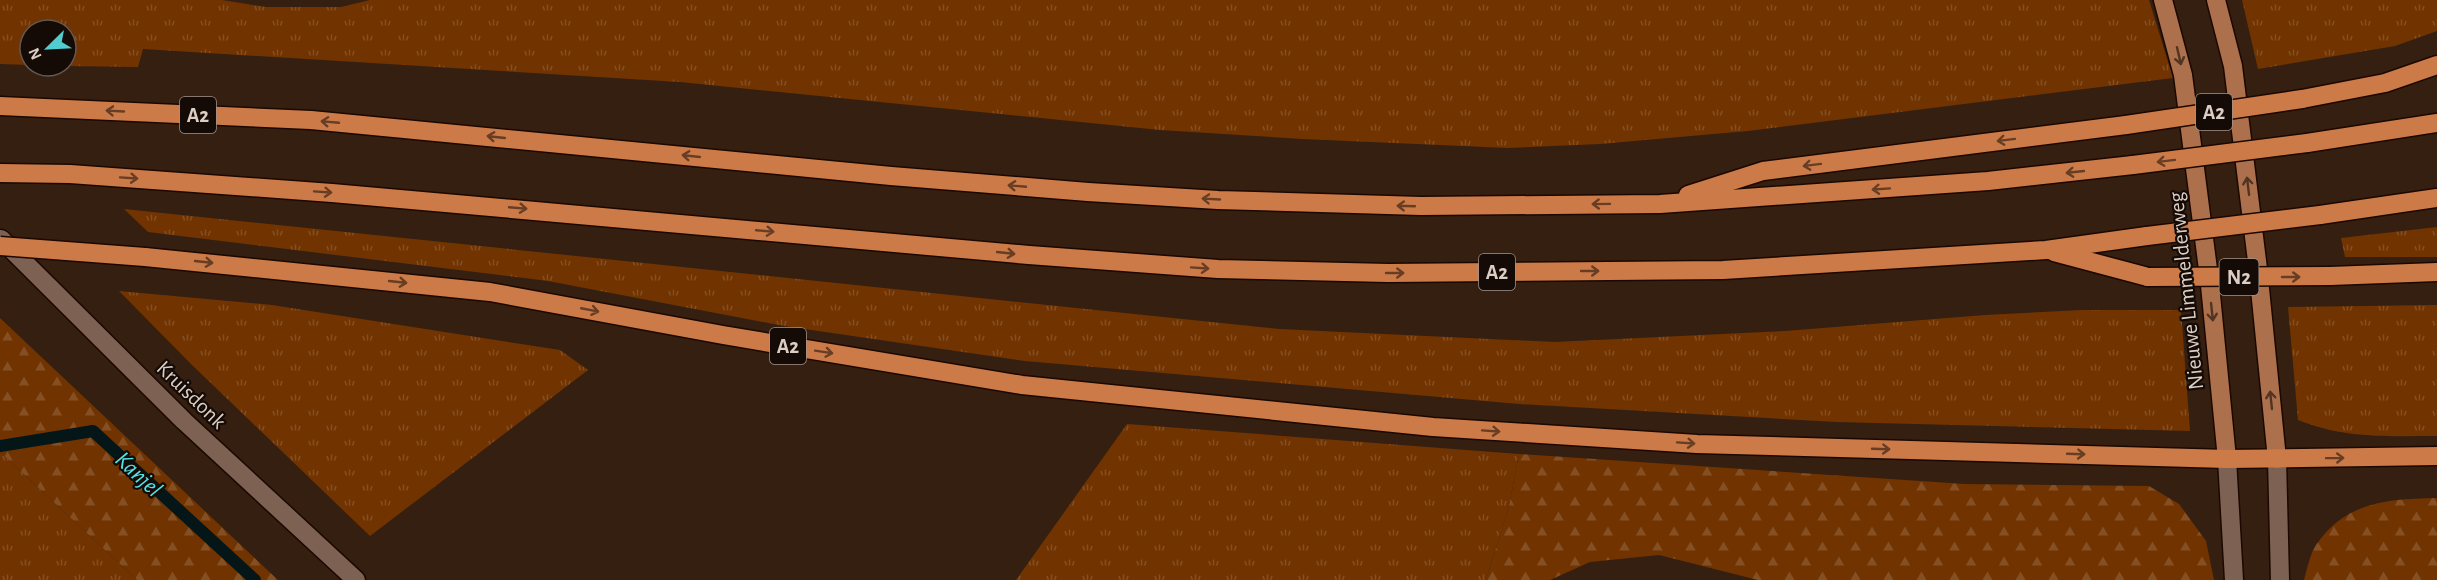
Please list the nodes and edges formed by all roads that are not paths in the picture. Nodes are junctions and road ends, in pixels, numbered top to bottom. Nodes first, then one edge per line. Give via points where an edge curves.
1 (2163, 0) edge
2 (2216, 0) edge
3 (2437, 65) edge
4 (4, 106) edge
5 (2437, 123) edge
6 (0, 173) edge
7 (2437, 198) edge
8 (1660, 204) junction
9 (0, 237) edge
10 (0, 246) edge
11 (2046, 250) junction
12 (2437, 272) edge
13 (2437, 456) edge
14 (2227, 459) junction
15 (2277, 459) junction
16 (356, 580) edge
17 (2234, 580) edge
18 (2280, 580) edge

1 -> 14 main road, Nieuwe Limmelderweg via 2183,75
15 -> 2 main road via 2234,78
3 -> 8 highway, A2, bridge via 2385,83 2302,99 1763,171
8 -> 4 highway, A2 via 1422,206 1218,200 891,176 311,120
5 -> 8 highway, A2, bridge via 2307,143 1988,181
6 -> 11 highway, A2 via 70,174 541,210 1218,269 1388,273 1723,270
7 - 11 highway, A2, bridge
9 - 16 street, Kruisdonk via 184,421
10 -> 14 highway, A2, bridge via 146,256 490,292 1022,385 1433,427 1697,444
11 -> 12 highway, N2, bridge via 2148,278
15 -> 13 highway
14 - 15 highway
14 - 17 street, Nieuwe Limmelderweg
15 - 18 street

